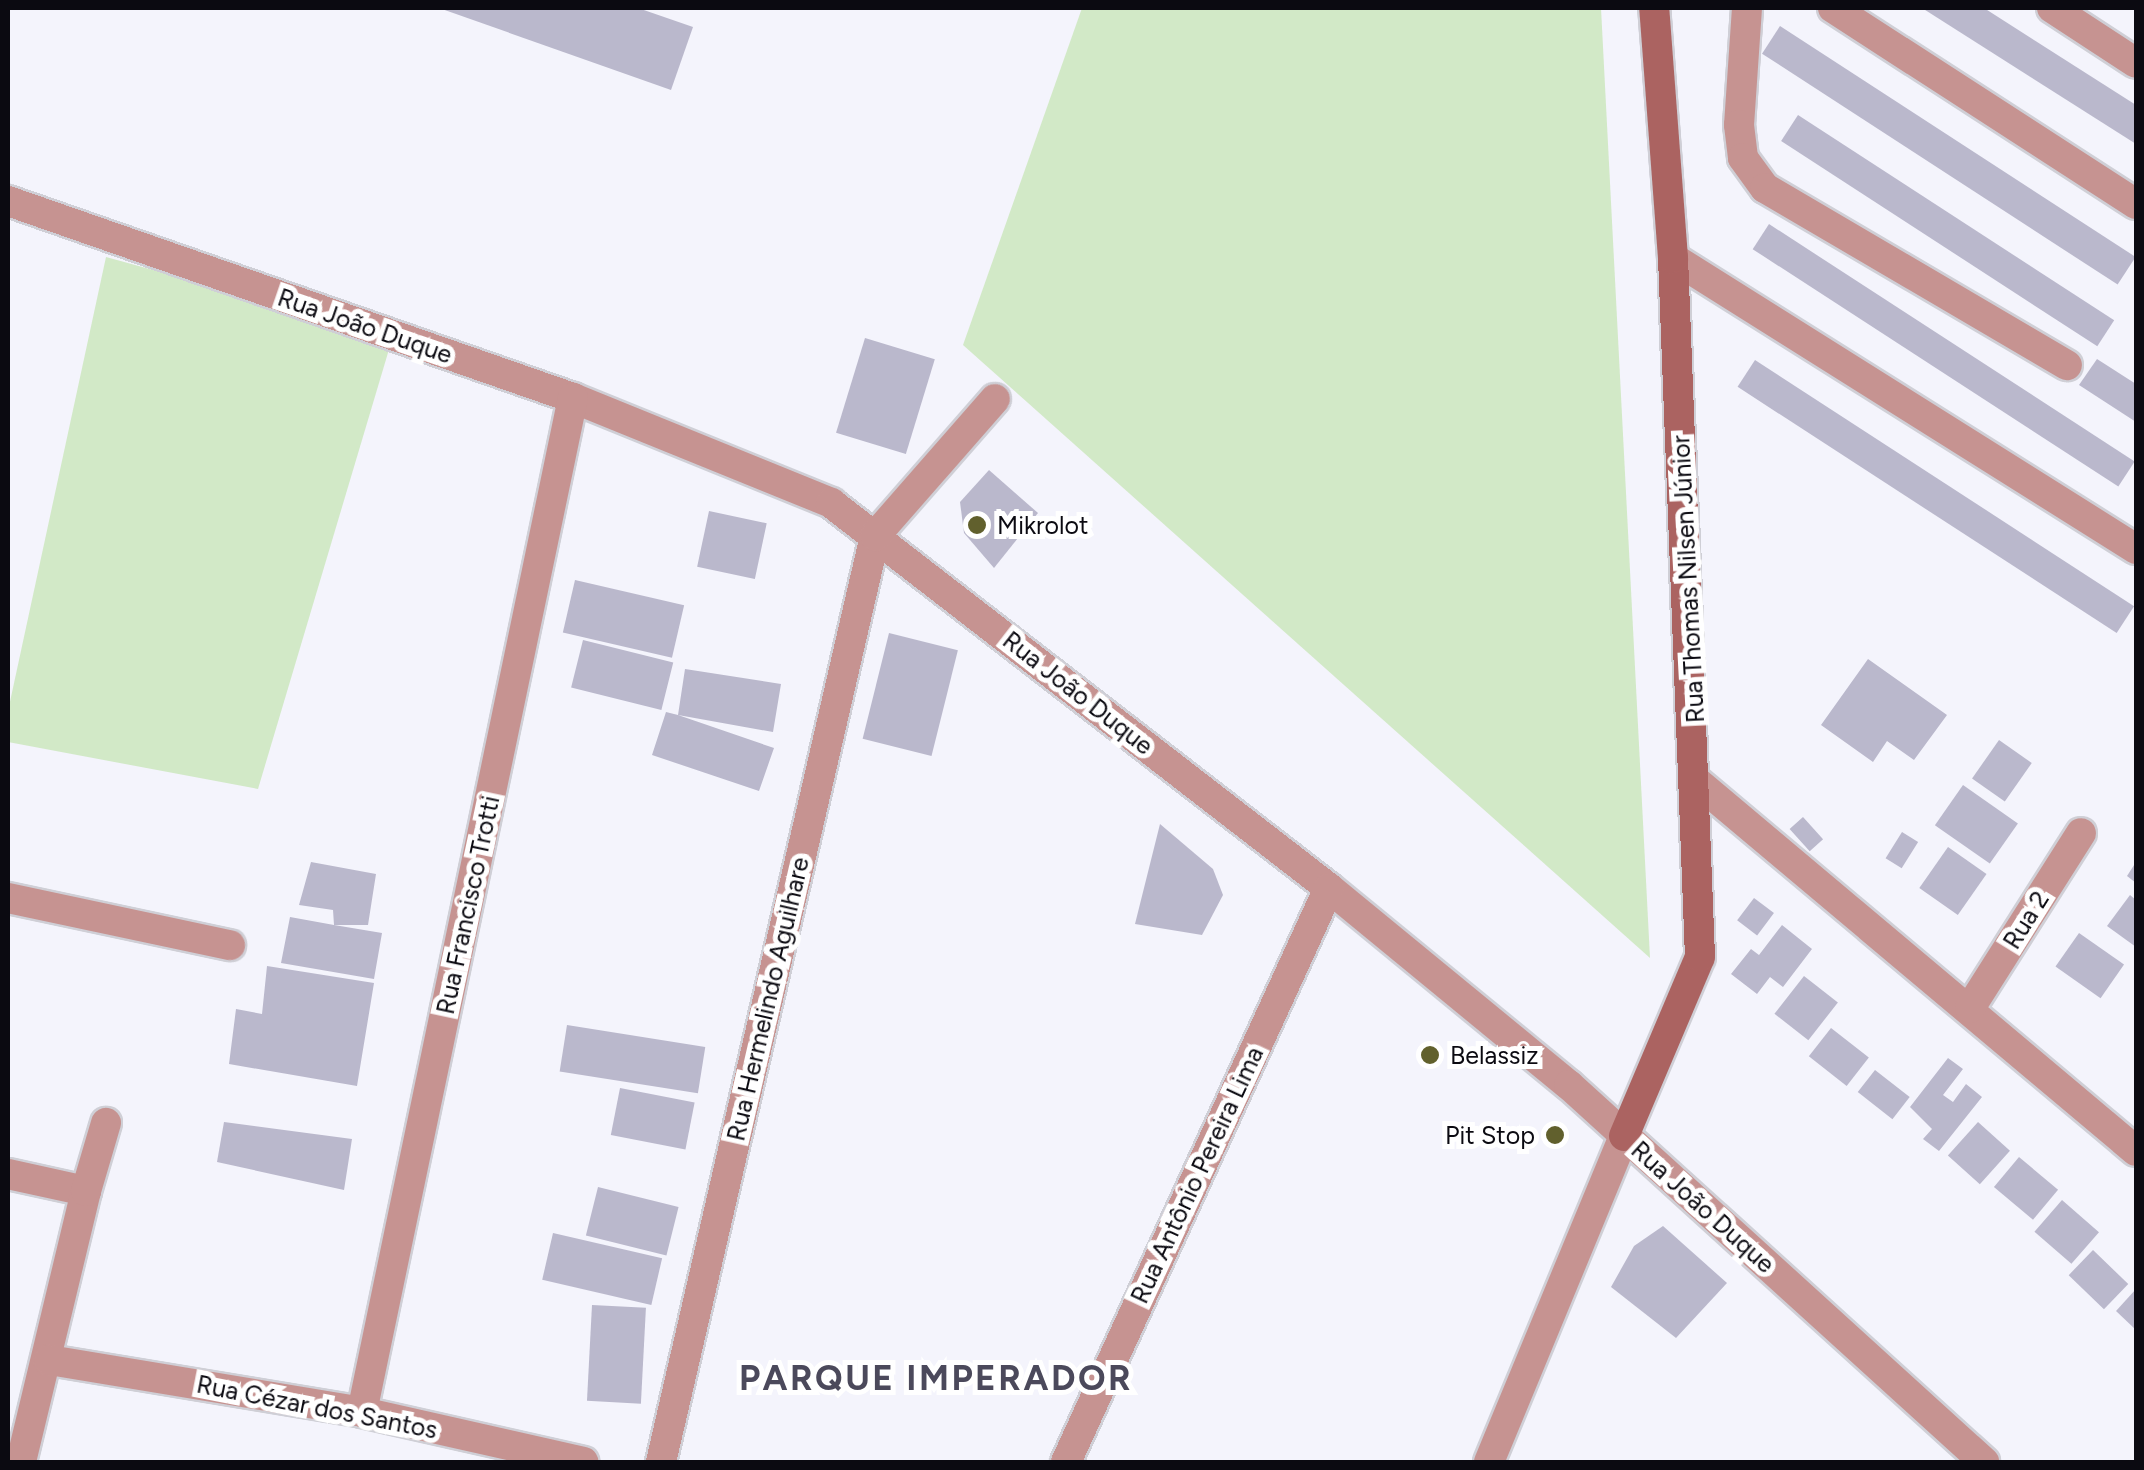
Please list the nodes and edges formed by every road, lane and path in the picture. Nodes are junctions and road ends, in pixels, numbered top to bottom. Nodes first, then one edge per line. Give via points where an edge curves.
1 (1654, 8) edge
2 (1748, 8) edge
3 (1833, 8) edge
4 (2052, 8) edge
5 (2136, 63) edge
6 (8, 201) edge
7 (2136, 204) edge
8 (1673, 258) junction
9 (2068, 365) dead end
10 (573, 398) junction
11 (995, 399) dead end
12 (875, 536) junction
13 (2136, 549) edge
14 (1696, 782) junction
15 (2081, 832) dead end
16 (1329, 888) junction
17 (8, 898) edge
18 (230, 945) dead end
19 (1970, 1008) junction
20 (106, 1122) dead end
21 (1624, 1136) junction
22 (2136, 1151) edge
23 (8, 1174) edge
24 (86, 1190) junction
25 (49, 1360) junction
26 (362, 1412) junction
27 (17, 1448) edge
28 (583, 1462) edge
29 (661, 1462) edge
30 (1066, 1462) edge
31 (1489, 1462) edge
32 (1984, 1462) edge

1 - 8 street, Rua Thomas Nilsen Júnior
2 - 9 street via 1739,124 1744,158 1765,188
3 - 7 street
4 - 5 street
6 - 10 street, Rua João Duque
8 - 13 street
8 - 14 street, Rua Thomas Nilsen Júnior
10 - 12 street, Rua João Duque via 830,503
10 - 26 street, Rua Francisco Trotti
11 - 12 street
12 - 16 street, Rua João Duque
12 - 29 street, Rua Hermelindo Aguilhare
14 - 19 street
14 - 21 street, Rua Thomas Nilsen Júnior via 1700,957
15 - 19 street, Rua 2
16 - 21 street, Rua João Duque
16 - 30 street, Rua Antônio Pereira Lima
17 - 18 street
19 - 22 street
20 - 24 street
21 - 31 street
21 - 32 street, Rua João Duque
23 - 24 street
24 - 25 street
25 - 26 street, Rua Cézar dos Santos
25 - 27 street
26 - 28 street, Rua Cézar dos Santos

